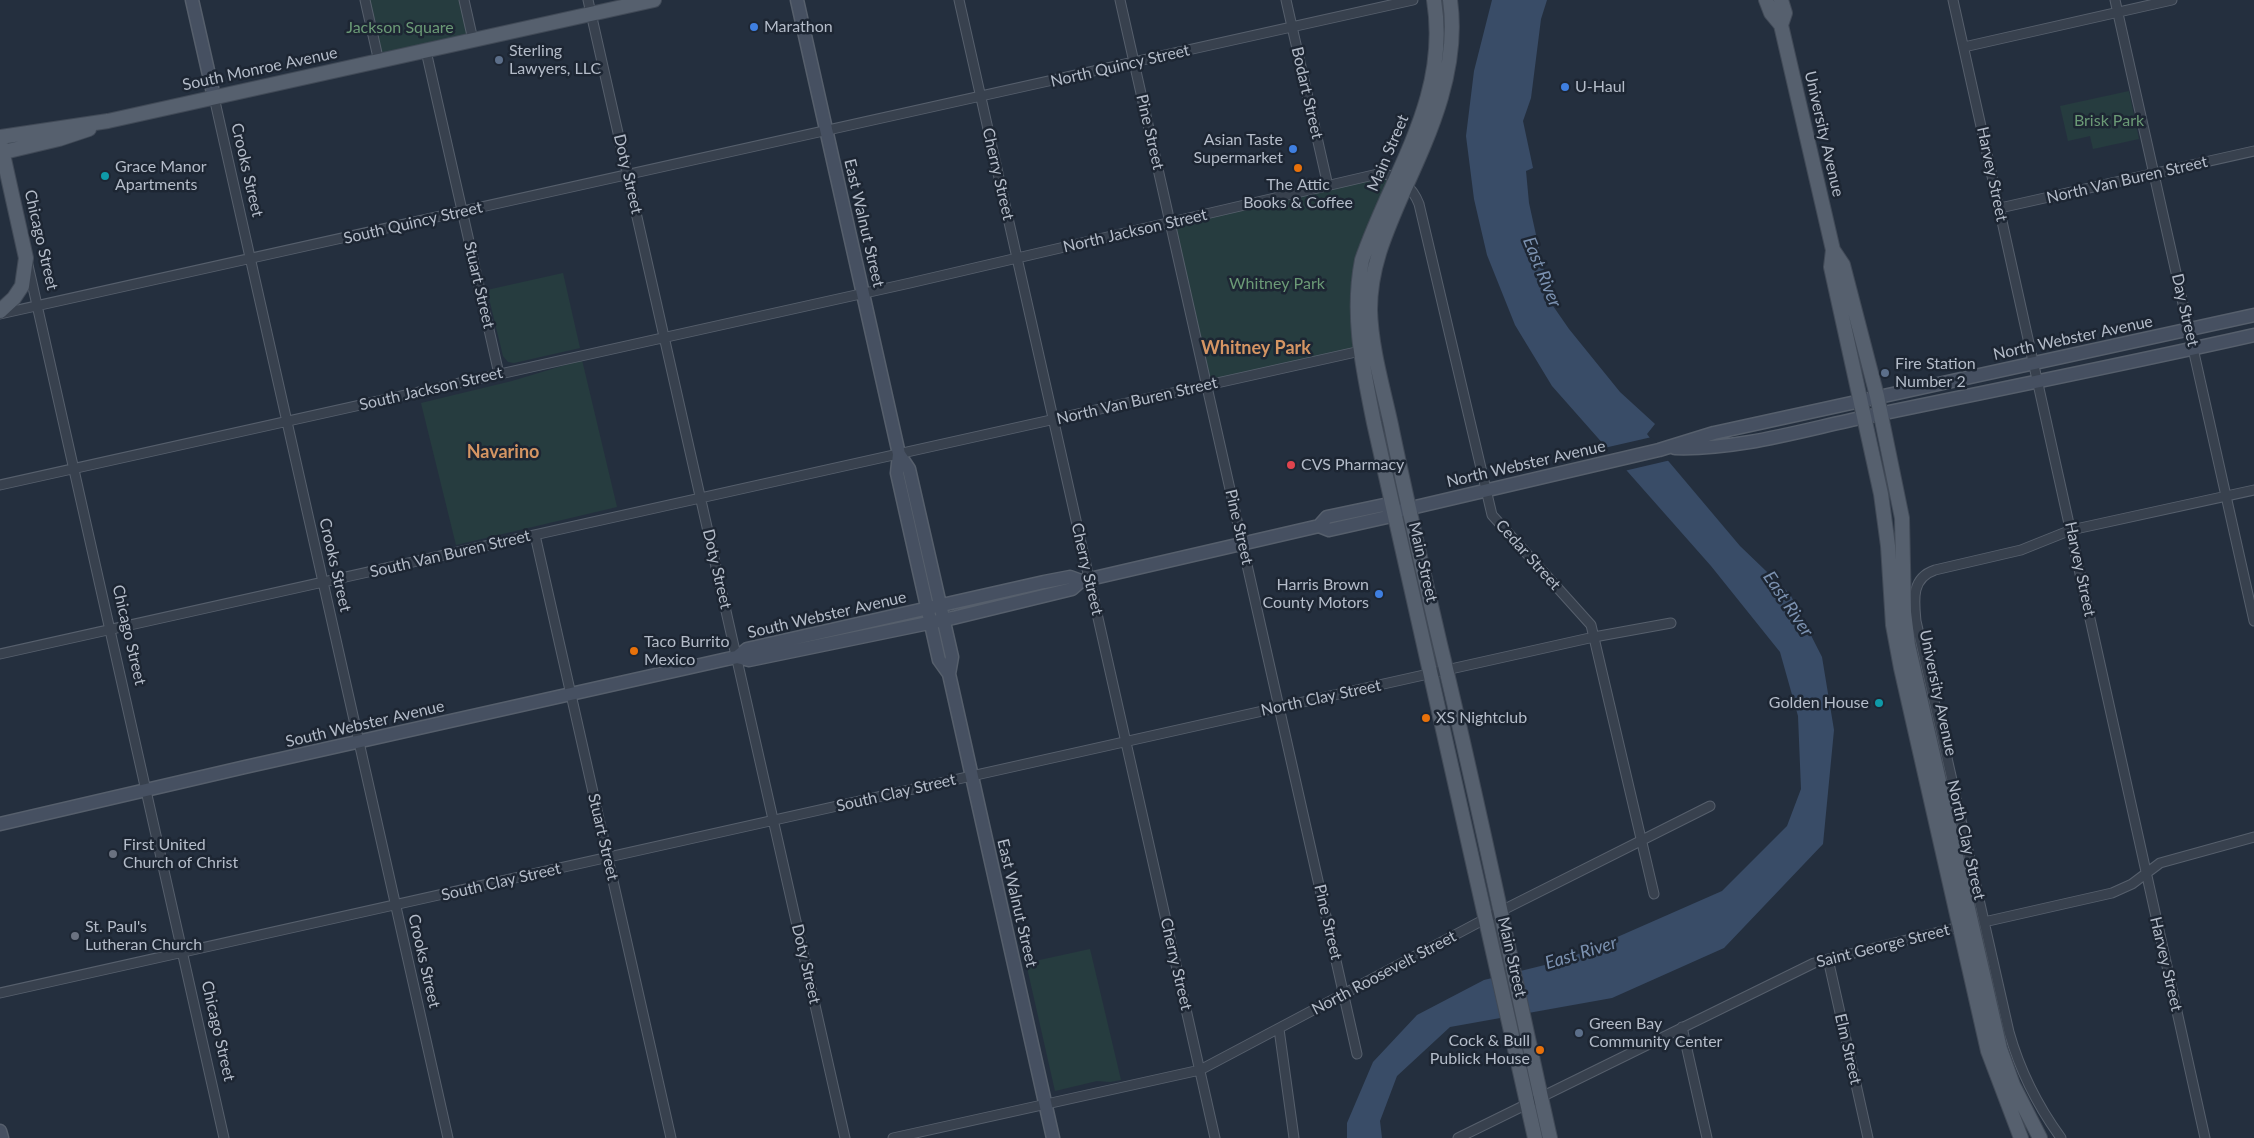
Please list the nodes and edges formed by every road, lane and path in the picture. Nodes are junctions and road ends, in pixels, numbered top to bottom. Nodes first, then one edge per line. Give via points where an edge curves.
1 (192, 0) edge
2 (365, 0) edge
3 (464, 0) edge
4 (588, 0) edge
5 (654, 0) edge
6 (797, 0) edge
7 (958, 0) edge
8 (1120, 0) edge
9 (1286, 0) edge
10 (1413, 0) edge
11 (1434, 0) edge
12 (1450, 0) edge
13 (1766, 0) edge
14 (1781, 0) edge
15 (1953, 0) edge
16 (2115, 0) edge
17 (2172, 0) edge
18 (2118, 12) junction
19 (592, 14) junction
20 (1781, 25) junction
21 (1292, 27) junction
22 (473, 40) junction
23 (1964, 46) junction
24 (426, 51) junction
25 (379, 62) junction
26 (1134, 62) junction
27 (214, 96) junction
28 (980, 97) junction
29 (826, 131) junction
30 (1, 146) edge
31 (2254, 151) edge
32 (2154, 173) junction
33 (628, 176) junction
34 (1403, 182) junction
35 (1328, 186) junction
36 (2000, 208) junction
37 (463, 212) junction
38 (1171, 224) junction
39 (1833, 250) junction
40 (26, 258) junction
41 (1017, 258) junction
42 (250, 260) junction
43 (863, 292) junction
44 (38, 306) junction
45 (0, 312) edge
46 (2254, 315) edge
47 (2190, 330) junction
48 (2254, 335) edge
49 (664, 337) junction
50 (1375, 347) junction
51 (2194, 348) junction
52 (1360, 351) junction
53 (2034, 363) junction
54 (499, 374) junction
55 (2038, 383) junction
56 (1207, 385) junction
57 (1876, 396) junction
58 (1861, 400) junction
59 (1880, 414) junction
60 (1865, 417) junction
61 (1053, 420) junction
62 (286, 421) junction
63 (1665, 448) junction
64 (899, 454) junction
65 (74, 469) junction
66 (0, 485) edge
67 (1486, 490) junction
68 (2254, 490) edge
69 (2226, 496) junction
70 (701, 498) junction
71 (1408, 509) junction
72 (1394, 512) junction
73 (2071, 530) junction
74 (535, 535) junction
75 (1243, 544) junction
76 (1085, 580) junction
77 (323, 582) junction
78 (941, 605) junction
79 (927, 608) junction
80 (944, 620) junction
81 (2254, 621) edge
82 (930, 622) junction
83 (1671, 623) dead end
84 (110, 630) junction
85 (1594, 637) junction
86 (0, 654) edge
87 (737, 657) junction
88 (1447, 670) junction
89 (949, 674) junction
90 (1431, 674) junction
91 (571, 695) junction
92 (1280, 708) junction
93 (358, 742) junction
94 (1126, 742) junction
95 (972, 776) junction
96 (146, 790) junction
97 (1710, 806) dead end
98 (773, 820) junction
99 (0, 824) edge
100 (2254, 837) edge
101 (1640, 840) junction
102 (608, 857) junction
103 (2146, 872) junction
104 (1654, 894) dead end
105 (395, 905) junction
106 (1500, 912) junction
107 (1485, 919) junction
108 (1984, 922) junction
109 (1959, 927) junction
110 (183, 953) junction
111 (1828, 959) junction
112 (0, 993) edge
113 (1344, 994) junction
114 (1682, 1027) junction
115 (1278, 1029) junction
116 (1357, 1054) dead end
117 (1200, 1070) junction
118 (1541, 1096) junction
119 (1527, 1103) junction
120 (1046, 1104) junction
121 (0, 1131) edge
122 (2, 1138) edge
123 (224, 1138) edge
124 (448, 1138) edge
125 (671, 1138) edge
126 (845, 1138) edge
127 (894, 1138) edge
128 (1053, 1138) edge
129 (1215, 1138) edge
130 (1294, 1138) edge
131 (1458, 1138) edge
132 (1535, 1138) edge
133 (1550, 1138) edge
134 (1707, 1138) edge
135 (1868, 1138) edge
136 (2021, 1138) edge
137 (2040, 1138) edge
138 (2062, 1138) edge
139 (2205, 1138) edge

1 - 27 main road, Crooks Street
2 - 25 street
3 - 22 street
4 - 19 street, Doty Street
5 - 19 main road, South Monroe Avenue
6 - 29 main road, East Walnut Street
7 - 28 street, Cherry Street
8 - 26 street, Pine Street
9 - 21 street, Bodart Street
10 - 21 street, North Quincy Street
11 - 34 main road, Main Street via 1438,36 1435,68
12 - 34 main road, Main Street via 1451,50 1443,91
13 - 20 main road, University Avenue via 1770,13
14 - 20 main road, University Avenue via 1785,13
15 - 23 street, Harvey Street
16 - 18 street, Day Street
17 - 18 street
18 - 23 street
18 - 32 street, Day Street
19 - 22 main road, South Monroe Avenue
19 - 33 street, Doty Street
20 - 39 main road, University Avenue
21 - 26 street, North Quincy Street
21 - 35 street, Bodart Street
22 - 24 main road, South Monroe Avenue
23 - 36 street, Harvey Street
24 - 25 main road, South Monroe Avenue
24 - 37 street, Stuart Street
25 - 27 main road, South Monroe Avenue
26 - 28 street, North Quincy Street
26 - 38 street, Pine Street
27 - 30 main road, South Monroe Avenue via 108,121 59,139
27 - 42 street, Crooks Street
28 - 29 street, North Quincy Street
28 - 41 street, Cherry Street
29 - 33 street, South Quincy Street
29 - 43 main road, East Walnut Street
30 - 40 main road, Chicago Street
31 - 32 street, North Van Buren Street
32 - 36 street, North Van Buren Street
32 - 47 street, Day Street
33 - 37 street, South Quincy Street
33 - 49 street, Doty Street
34 - 35 street, North Jackson Street via 1382,173
34 - 50 main road, Main Street via 1376,260 1370,308
34 - 52 main road, Main Street via 1362,260 1357,305
34 - 67 street, Cedar Street via 1420,204
35 - 38 street, North Jackson Street
36 - 53 street, Harvey Street
37 - 42 street, South Quincy Street
37 - 54 street, Stuart Street
38 - 41 street, North Jackson Street
38 - 56 street, Pine Street
39 - 57 main road, University Avenue via 1843,265
39 - 58 main road, University Avenue via 1831,267
40 - 44 street, Chicago Street
40 - 45 main road via 22,286
41 - 43 street, North Jackson Street
41 - 61 street, Cherry Street
42 - 44 street, South Quincy Street
42 - 62 street, Crooks Street
43 - 49 street, South Jackson Street
43 - 64 main road, East Walnut Street
44 - 45 street, South Quincy Street
44 - 65 street, Chicago Street
46 - 47 main road, North Webster Avenue
47 - 51 street, Day Street
47 - 53 main road, North Webster Avenue
48 - 51 main road, North Webster Avenue
49 - 54 street, South Jackson Street
49 - 70 street, Doty Street
50 - 52 street, North Van Buren Street
50 - 71 main road, Main Street
51 - 55 main road, North Webster Avenue
51 - 69 street, Day Street
52 - 56 street, North Van Buren Street
52 - 72 main road, Main Street
53 - 55 street, Harvey Street
53 - 57 main road, North Webster Avenue
54 - 62 street, South Jackson Street
55 - 59 main road, North Webster Avenue
55 - 73 street, Harvey Street
56 - 61 street, North Van Buren Street
56 - 75 street, Pine Street
57 - 58 main road, North Webster Avenue
57 - 59 main road, University Avenue
58 - 60 main road, University Avenue
58 - 63 main road, North Webster Avenue via 1714,433
59 - 60 main road, North Webster Avenue
59 - 137 main road, University Avenue via 1902,518 1904,612 1912,662 2000,1049 2013,1085
60 - 63 main road, North Webster Avenue via 1776,438 1707,447
60 - 109 main road, University Avenue via 1885,518 1893,626
61 - 64 street, North Van Buren Street
61 - 76 street, Cherry Street
62 - 65 street, South Jackson Street
62 - 77 street, Crooks Street
63 - 67 main road, North Webster Avenue
64 - 70 street, South Van Buren Street
64 - 78 main road, East Walnut Street via 909,469
64 - 79 main road, East Walnut Street via 897,473
65 - 66 street, South Jackson Street
65 - 84 street, Chicago Street
67 - 71 main road, North Webster Avenue
67 - 85 street, Cedar Street via 1492,515 1591,625
68 - 69 street, North Clay Street
69 - 73 street, North Clay Street
69 - 81 street, Day Street
70 - 74 street, South Van Buren Street
70 - 87 street, Doty Street
71 - 72 main road, North Webster Avenue
71 - 88 main road, Main Street
72 - 75 main road, North Webster Avenue via 1384,505 1327,517 1319,526
72 - 90 main road, Main Street
73 - 103 street, Harvey Street
73 - 108 street, North Clay Street via 2021,550 1927,573 1915,590 1916,621
74 - 77 street, South Van Buren Street
74 - 91 street, Stuart Street
75 - 76 main road, North Webster Avenue
75 - 92 street, Pine Street
76 - 78 main road, North Webster Avenue via 1070,577
76 - 80 main road, North Webster Avenue via 1072,590
76 - 94 street, Cherry Street
77 - 84 street, South Van Buren Street
77 - 93 street, Crooks Street
78 - 79 main road, North Webster Avenue
78 - 80 main road, East Walnut Street
79 - 82 main road, East Walnut Street
79 - 87 main road, South Webster Avenue via 747,649
80 - 82 main road, North Webster Avenue
80 - 89 main road, East Walnut Street via 952,657
82 - 87 main road, South Webster Avenue via 749,660
82 - 89 main road, East Walnut Street via 939,660
83 - 85 street, North Clay Street
84 - 86 street, South Van Buren Street
84 - 96 street, Chicago Street
85 - 88 street, North Clay Street
85 - 101 street, Cedar Street
87 - 91 main road, South Webster Avenue
87 - 98 street, Doty Street
88 - 90 street, North Clay Street
88 - 106 main road, Main Street
89 - 95 main road, East Walnut Street
90 - 92 street, North Clay Street
90 - 107 main road, Main Street
91 - 93 main road, South Webster Avenue
91 - 102 street, Stuart Street
92 - 94 street, North Clay Street
92 - 113 street, Pine Street
93 - 96 main road, South Webster Avenue
93 - 105 street, Crooks Street
94 - 95 street, North Clay Street
94 - 117 street, Cherry Street
95 - 98 street, South Clay Street
95 - 120 main road, East Walnut Street
96 - 99 main road, South Webster Avenue
96 - 110 street, Chicago Street
97 - 101 street, North Roosevelt Street
98 - 102 street, South Clay Street
98 - 126 street, Doty Street
100 - 103 street via 2173,858
101 - 104 street, Cedar Street
101 - 106 street, North Roosevelt Street
102 - 105 street, South Clay Street
102 - 125 street, Stuart Street
103 - 108 street via 2132,884 2112,893
103 - 139 street, Harvey Street
105 - 110 street, South Clay Street
105 - 124 street, Crooks Street
106 - 107 street, North Roosevelt Street
106 - 118 main road, Main Street
107 - 113 street, North Roosevelt Street
107 - 119 main road, Main Street
108 - 138 street, North Clay Street via 2016,1055 2033,1093
109 - 111 street, Saint George Street
109 - 136 main road, University Avenue via 1988,1051
110 - 112 street, South Clay Street
110 - 123 street, Chicago Street
111 - 114 street, Saint George Street
111 - 135 street, Elm Street
113 - 115 street, North Roosevelt Street
113 - 116 street, Pine Street
114 - 118 street, Saint George Street
114 - 134 street
115 - 117 street, North Roosevelt Street
115 - 130 street
117 - 120 street, North Roosevelt Street
117 - 129 street, Cherry Street
118 - 119 street, Saint George Street
118 - 133 main road, Main Street
119 - 131 street, Saint George Street
119 - 132 main road, Main Street
120 - 127 street, North Roosevelt Street
120 - 128 main road, East Walnut Street
121 - 122 main road

